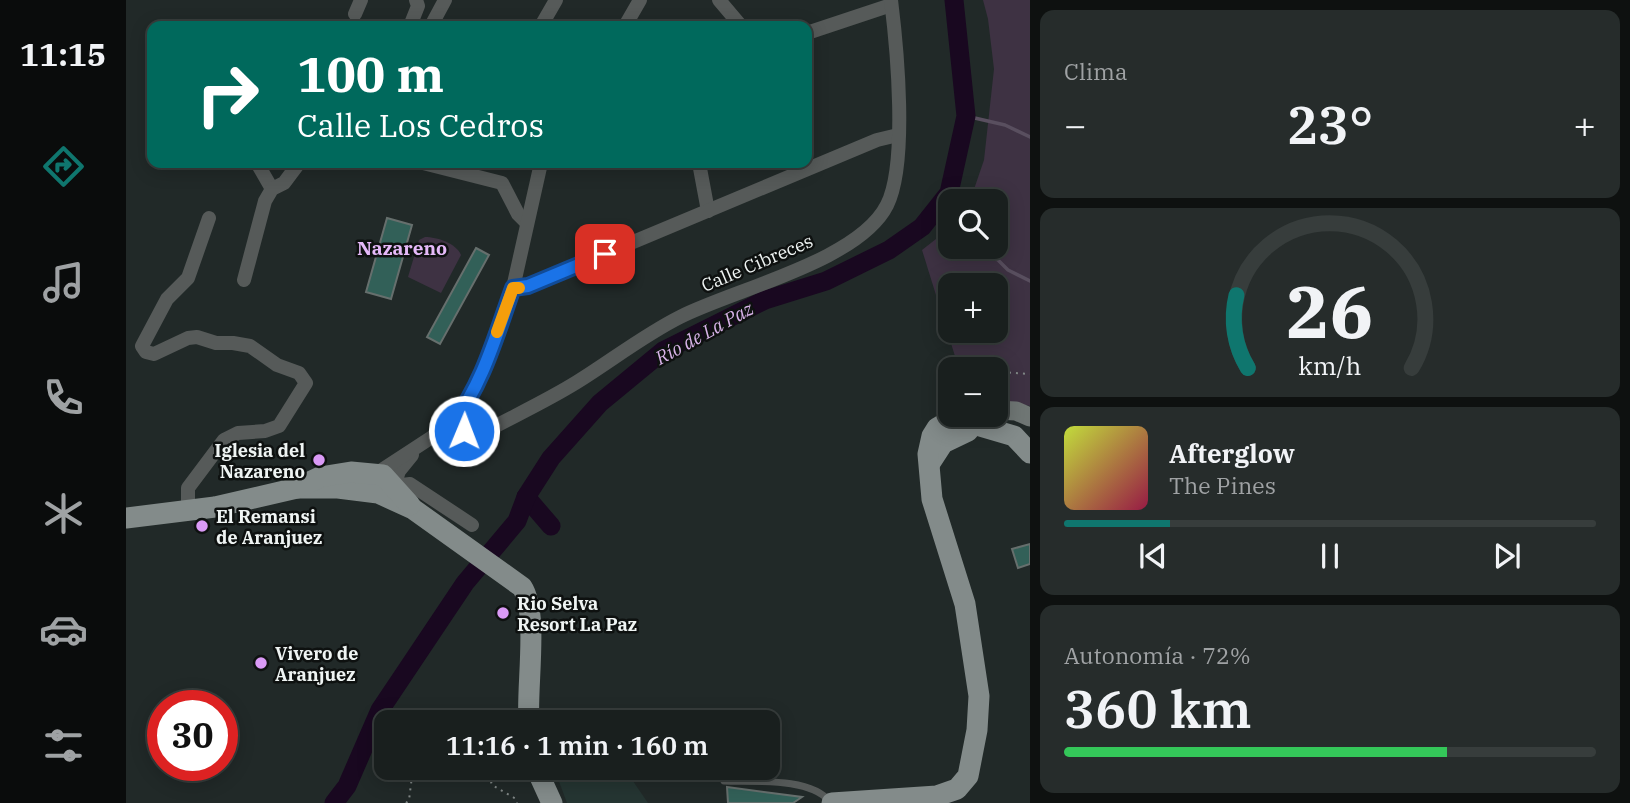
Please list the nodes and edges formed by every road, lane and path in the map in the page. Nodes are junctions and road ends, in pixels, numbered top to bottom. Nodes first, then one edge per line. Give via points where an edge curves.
1 (416, 0) edge
2 (445, 0) edge
3 (556, 0) edge
4 (639, 0) edge
5 (719, 0) edge
6 (891, 3) edge
7 (412, 21) edge
8 (434, 21) edge
9 (544, 21) edge
10 (628, 21) edge
11 (737, 21) edge
12 (812, 31) edge
13 (898, 135) junction
14 (812, 167) edge
15 (260, 168) edge
16 (295, 168) edge
17 (443, 168) edge
18 (540, 168) edge
19 (700, 168) edge
20 (810, 168) edge
21 (272, 189) junction
22 (708, 211) junction
23 (209, 218) dead end
24 (527, 223) junction
25 (244, 280) dead end
26 (513, 288) junction
27 (1008, 373) edge
28 (1030, 374) edge
29 (1008, 411) edge
30 (1030, 417) edge
31 (452, 424) junction
32 (960, 427) edge
33 (990, 427) edge
34 (420, 446) junction
35 (1030, 453) edge
36 (381, 484) junction
37 (188, 511) junction
38 (126, 518) edge
39 (466, 534) junction
40 (529, 710) edge
41 (412, 780) edge
42 (491, 780) edge
43 (541, 780) edge
44 (724, 781) dead end
45 (869, 801) edge
46 (406, 803) edge
47 (517, 803) edge
48 (552, 803) edge
49 (831, 803) edge

1 - 7 street
2 - 8 street
3 - 9 street
4 - 10 street
5 - 11 street
6 - 12 street
6 - 13 street, Calle Cibreces
13 - 14 street
13 - 31 street, Calle Cibreces via 899,155 888,203 876,223 859,238 788,274 680,317 574,384 488,430 475,433
15 - 21 street
16 - 21 street via 284,183
17 - 24 street via 502,183
18 - 24 street
19 - 22 street
20 - 22 street
21 - 25 street
22 - 26 street via 528,286
23 - 37 street via 188,278 167,299 142,346 154,355 197,337 250,346 277,365 299,373 306,383 279,426 238,433 225,440 188,488
24 - 26 street
26 - 31 street via 480,379
27 - 28 path
29 - 30 main road
31 - 34 street
32 - 45 main road via 930,463 932,499 965,604 979,696 968,776 957,789 937,796
33 - 35 main road via 1014,436
34 - 36 street
34 - 36 street
36 - 37 main road via 351,472
36 - 39 main road via 413,509
36 - 39 street via 410,484
37 - 38 main road
39 - 40 main road via 528,597
41 - 46 path
42 - 47 path
43 - 48 main road
44 - 49 lane via 792,784 809,788
45 - 49 main road

